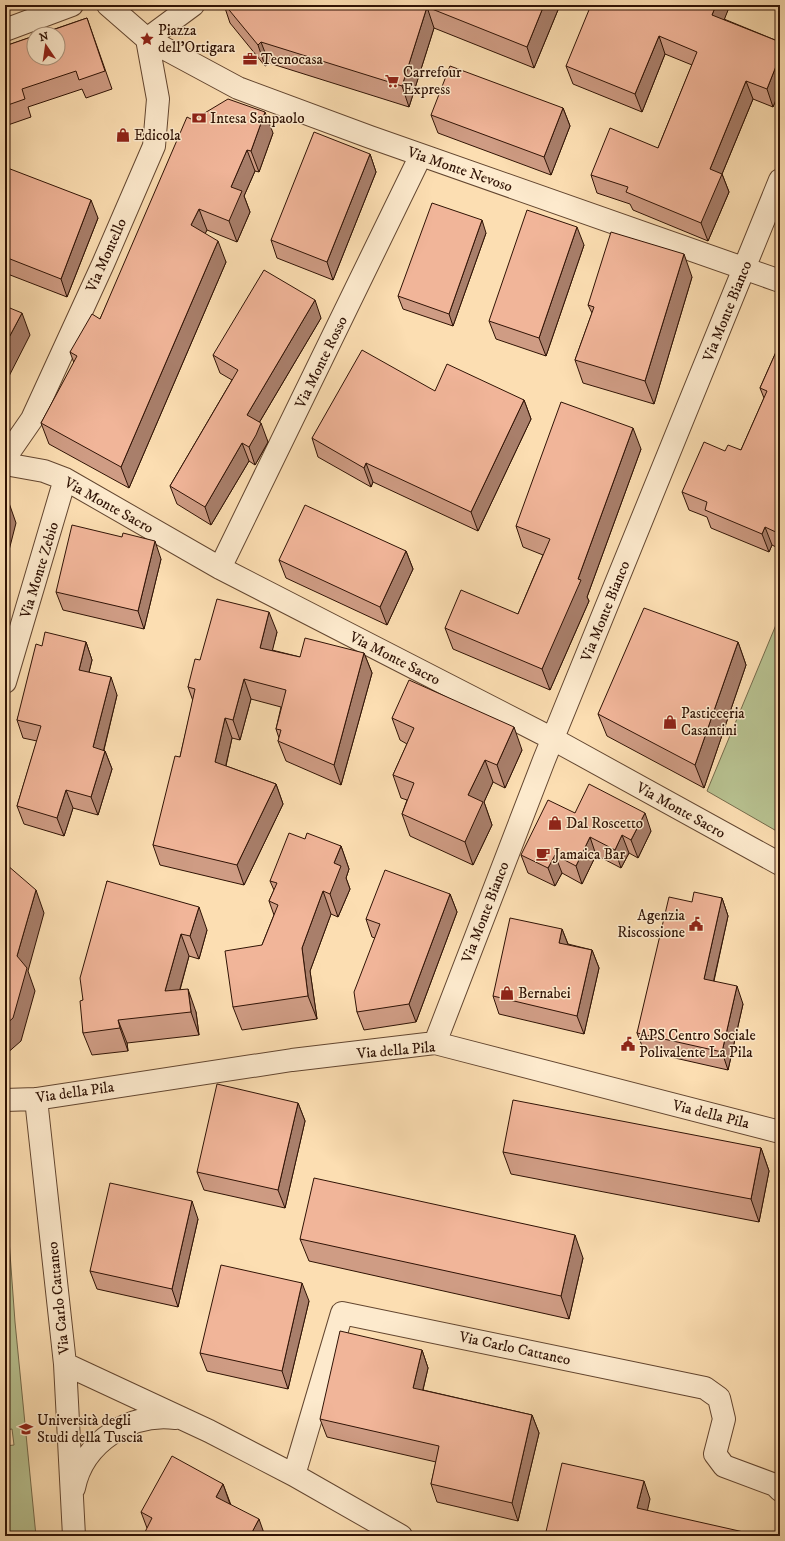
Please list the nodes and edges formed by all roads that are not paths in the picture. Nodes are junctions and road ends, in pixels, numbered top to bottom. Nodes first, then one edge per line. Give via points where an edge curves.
1 (72, 5) edge
2 (108, 5) edge
3 (193, 5) edge
4 (5, 30) edge
5 (147, 39) junction
6 (422, 155) junction
7 (780, 180) edge
8 (744, 268) junction
9 (780, 281) edge
10 (5, 458) edge
11 (5, 464) edge
12 (65, 480) junction
13 (220, 568) junction
14 (5, 682) edge
15 (553, 739) junction
16 (780, 864) edge
17 (435, 1044) junction
18 (36, 1099) junction
19 (5, 1100) edge
20 (780, 1132) edge
21 (65, 1364) junction
22 (183, 1419) junction
23 (294, 1475) junction
24 (780, 1490) edge
25 (72, 1499) junction
26 (74, 1536) edge
27 (401, 1536) edge

1 - 4 street
2 - 5 street, Via Monte Nevoso
3 - 5 street
5 - 6 street, Via Monte Nevoso via 238,88
5 - 10 street, Via Montello via 158,99 154,146 32,419
6 - 8 street, Via Monte Nevoso
6 - 13 street, Via Monte Rosso
7 - 8 street, Via Monte Bianco
8 - 9 street, Via Monte Nevoso
8 - 15 street, Via Monte Bianco
11 - 12 street, Via Monte Sacro via 44,471
12 - 13 street, Via Monte Sacro
12 - 14 street, Via Monte Zebio
13 - 15 street, Via Monte Sacro
15 - 16 street, Via Monte Sacro
15 - 17 street, Via Monte Bianco
17 - 18 street, Via della Pila via 292,1060
17 - 20 street, Via della Pila
18 - 19 street, Via della Pila
18 - 21 street, Via Carlo Cattaneo
21 - 22 street, Via Carlo Cattaneo
21 - 25 street
22 - 23 street, Via Carlo Cattaneo
22 - 25 street via 167,1417 140,1420 106,1437 82,1464 75,1481
23 - 24 street, Via Carlo Cattaneo via 342,1312 705,1388 719,1398 724,1419 715,1454 724,1466 775,1485
23 - 27 street, Via Carlo Cattaneo
25 - 26 street

